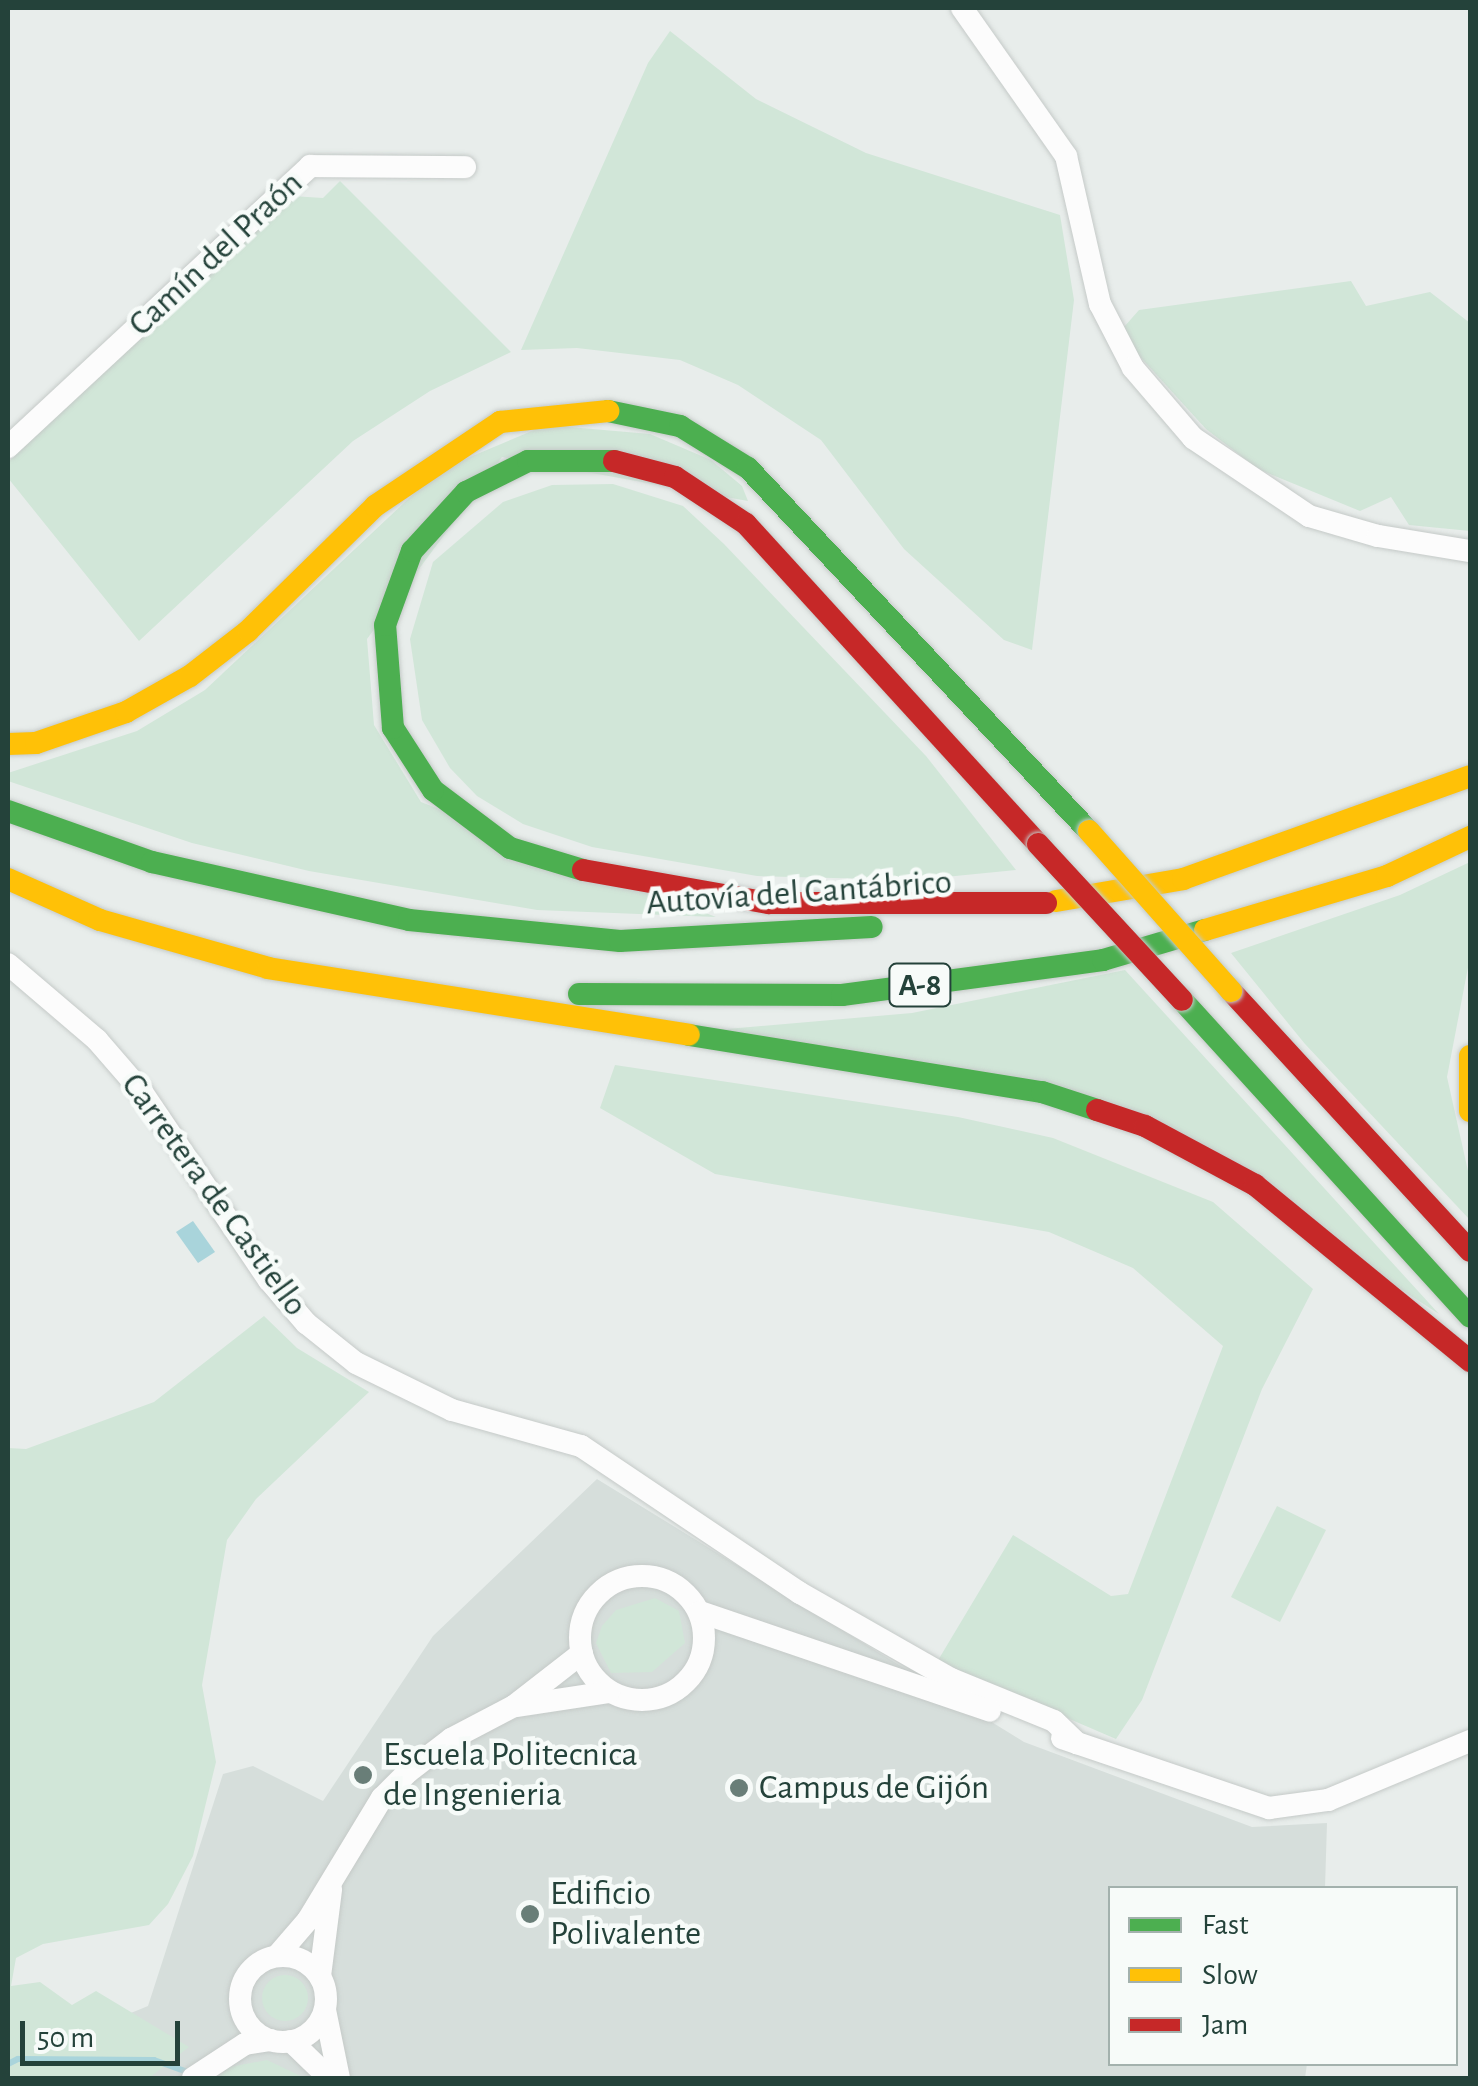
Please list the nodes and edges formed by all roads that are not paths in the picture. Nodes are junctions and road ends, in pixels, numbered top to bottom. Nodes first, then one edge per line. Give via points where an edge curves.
1 (968, 10) edge
2 (465, 167) dead end
3 (8, 447) edge
4 (1470, 551) edge
5 (8, 744) edge
6 (1470, 776) edge
7 (8, 811) edge
8 (1470, 838) edge
9 (8, 870) edge
10 (8, 878) edge
11 (1046, 902) junction
12 (8, 964) edge
13 (1470, 1056) edge
14 (1470, 1110) edge
15 (1470, 1251) edge
16 (1470, 1316) edge
17 (1470, 1361) edge
18 (700, 1612) junction
19 (857, 1625) junction
20 (705, 1644) junction
21 (805, 1645) junction
22 (582, 1653) junction
23 (894, 1675) junction
24 (609, 1692) junction
25 (514, 1706) junction
26 (1470, 1741) edge
27 (1076, 1743) junction
28 (332, 1881) junction
29 (277, 1956) junction
30 (320, 1976) junction
31 (241, 2008) junction
32 (325, 2010) junction
33 (282, 2041) junction
34 (214, 2061) junction
35 (193, 2078) edge
36 (329, 2078) edge
37 (339, 2078) edge

1 - 4 street via 1066,156 1100,304 1133,368 1193,438 1309,516
2 - 3 street, Camín del Praón via 310,166
5 - 15 highway, bridge via 36,743 126,712 190,676 248,631 375,506 500,422 606,411 680,426 748,468
6 - 11 highway, Autovía del Cantábrico / A-8 via 1183,880
7 - 11 highway, Autovía del Cantábrico / A-8 via 152,862 280,896 409,920 620,941 805,935
8 - 9 highway, A-8 via 1387,876 1104,960 842,995 685,999 556,992 350,966 104,904
10 - 17 highway via 100,920 268,968 1059,1097 1145,1126 1256,1184
11 - 16 highway, bridge via 769,903 600,875 510,848 433,790 393,728 386,625 412,552 466,492 528,461 596,456 675,477 746,524
12 - 19 street, Carretera de Castiello via 97,1040 142,1092 269,1280 306,1323 356,1364 452,1410 582,1446
13 - 14 highway
18 - 20 street
18 - 21 street
18 - 22 street via 664,1579 616,1582 598,1594 583,1618
19 - 23 street, Carretera de Castiello via 882,1647
19 - 27 street, Carretera de Castiello via 952,1679 1054,1720
20 - 21 street via 728,1636
20 - 24 street via 688,1682 670,1694 648,1700
21 - 23 street
22 - 24 street
22 - 25 street
23 - 27 street, Carretera de Castiello
24 - 25 street
25 - 28 street via 450,1738 408,1772 382,1798
26 - 27 street, Carretera de Castiello via 1328,1800 1268,1808
28 - 29 street
28 - 30 street
29 - 30 street via 297,1958
29 - 31 street via 246,1976
30 - 32 street
31 - 33 street via 247,2023
31 - 34 street
32 - 33 street via 312,2030
32 - 37 street
33 - 34 street via 245,2044
33 - 36 street
34 - 35 street

